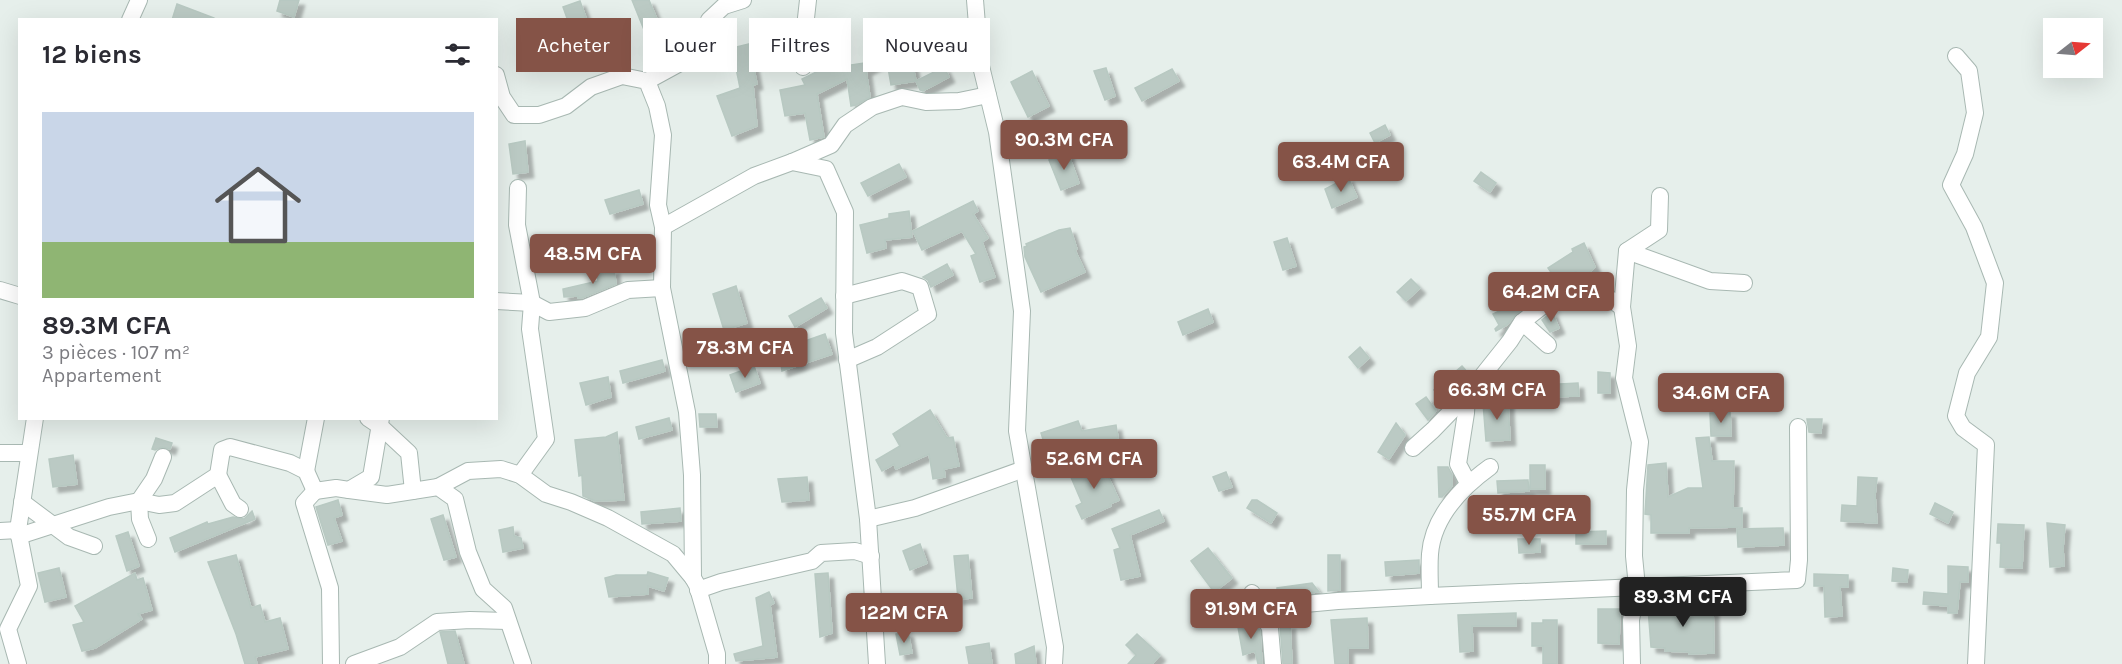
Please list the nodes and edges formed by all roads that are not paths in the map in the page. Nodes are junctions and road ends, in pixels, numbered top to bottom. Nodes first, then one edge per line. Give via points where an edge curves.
1 (139, 0) edge
2 (743, 0) edge
3 (808, 0) edge
4 (975, 0) edge
5 (725, 3) edge
6 (131, 18) edge
7 (806, 18) edge
8 (1956, 56) dead end
9 (647, 81) junction
10 (498, 82) edge
11 (988, 95) junction
12 (831, 145) junction
13 (792, 162) junction
14 (826, 169) junction
15 (518, 188) dead end
16 (1660, 195) dead end
17 (663, 227) junction
18 (1627, 250) junction
19 (1744, 283) dead end
20 (662, 288) junction
21 (0, 290) edge
22 (18, 295) edge
23 (844, 296) junction
24 (498, 301) edge
25 (532, 303) junction
26 (1622, 307) junction
27 (1522, 322) junction
28 (1548, 345) dead end
29 (847, 360) junction
30 (1467, 395) junction
31 (34, 420) edge
32 (316, 420) edge
33 (376, 421) edge
34 (1798, 427) dead end
35 (1413, 448) dead end
36 (0, 453) edge
37 (29, 453) junction
38 (163, 457) dead end
39 (1490, 467) dead end
40 (1024, 469) junction
41 (306, 471) junction
42 (520, 475) junction
43 (218, 476) junction
44 (1468, 483) junction
45 (438, 487) junction
46 (349, 490) junction
47 (315, 491) junction
48 (413, 491) junction
49 (22, 502) junction
50 (132, 503) junction
51 (240, 509) dead end
52 (868, 519) junction
53 (52, 525) junction
54 (0, 531) edge
55 (18, 533) junction
56 (148, 539) dead end
57 (94, 546) dead end
58 (871, 556) junction
59 (695, 584) junction
60 (1637, 587) junction
61 (1252, 592) dead end
62 (1430, 596) junction
63 (1260, 608) junction
64 (508, 621) junction
65 (18, 664) edge
66 (331, 664) edge
67 (354, 664) edge
68 (523, 664) edge
69 (717, 664) edge
70 (877, 664) edge
71 (1054, 664) edge
72 (1273, 664) edge
73 (1632, 664) edge
74 (1976, 664) edge

1 - 6 street
2 - 5 street
3 - 7 street
4 - 11 street via 980,62
5 - 9 street via 709,20 707,45
8 - 74 street via 1969,71 1975,113 1965,154 1951,185 1974,227 1995,283 1989,337 1967,373 1956,416 1963,428 1986,445
9 - 10 street via 622,76 591,87 567,106 539,115 514,115
9 - 17 street via 663,135 658,205
11 - 12 street via 937,102 902,97 872,107 845,125
11 - 40 street via 997,132 1022,311 1017,431
12 - 13 street
12 - 14 street
13 - 14 street
13 - 17 street via 754,176
14 - 23 street via 845,212
15 - 25 street via 517,225
16 - 18 street via 1659,230
17 - 20 street
18 - 19 street via 1710,281
18 - 26 street
20 - 25 street via 628,290 585,308 549,312
20 - 59 street via 687,412
21 - 22 street
23 - 29 street
23 - 29 street via 902,281 920,287 928,314 877,347
24 - 25 street
25 - 42 street via 530,329 546,439
26 - 27 street via 1587,284 1563,290
26 - 60 street via 1628,346 1624,378 1640,442 1635,490
27 - 28 street
27 - 30 street
29 - 52 street
30 - 35 street
30 - 44 street via 1458,464
31 - 37 street
32 - 41 street
33 - 46 street via 371,477
33 - 48 street via 409,453
34 - 60 street via 1797,580
36 - 37 street
37 - 49 street
38 - 50 street via 154,478
39 - 44 street
40 - 52 street via 915,508
40 - 71 street via 1055,647
41 - 43 street via 267,455 230,447 222,450
41 - 47 street
42 - 45 street via 501,469 468,471
42 - 59 street via 546,494 608,518 673,554
43 - 50 street via 175,503
43 - 51 street via 233,504
44 - 62 street via 1442,514 1430,551
45 - 48 street
45 - 64 street via 454,499 483,589 504,608
46 - 47 street
46 - 48 street via 387,495
47 - 66 street via 304,503 330,588
49 - 53 street
49 - 55 street
50 - 53 street
50 - 56 street
52 - 58 street
53 - 55 street
53 - 57 street via 69,537
54 - 55 street
55 - 65 street via 29,586 8,629
58 - 59 street via 855,550 821,553 812,561 721,582
58 - 70 street
59 - 69 street
60 - 62 street
60 - 73 street via 1631,620
61 - 63 street
62 - 63 street
63 - 72 street via 1270,628
64 - 67 street via 437,622 400,646
64 - 68 street

